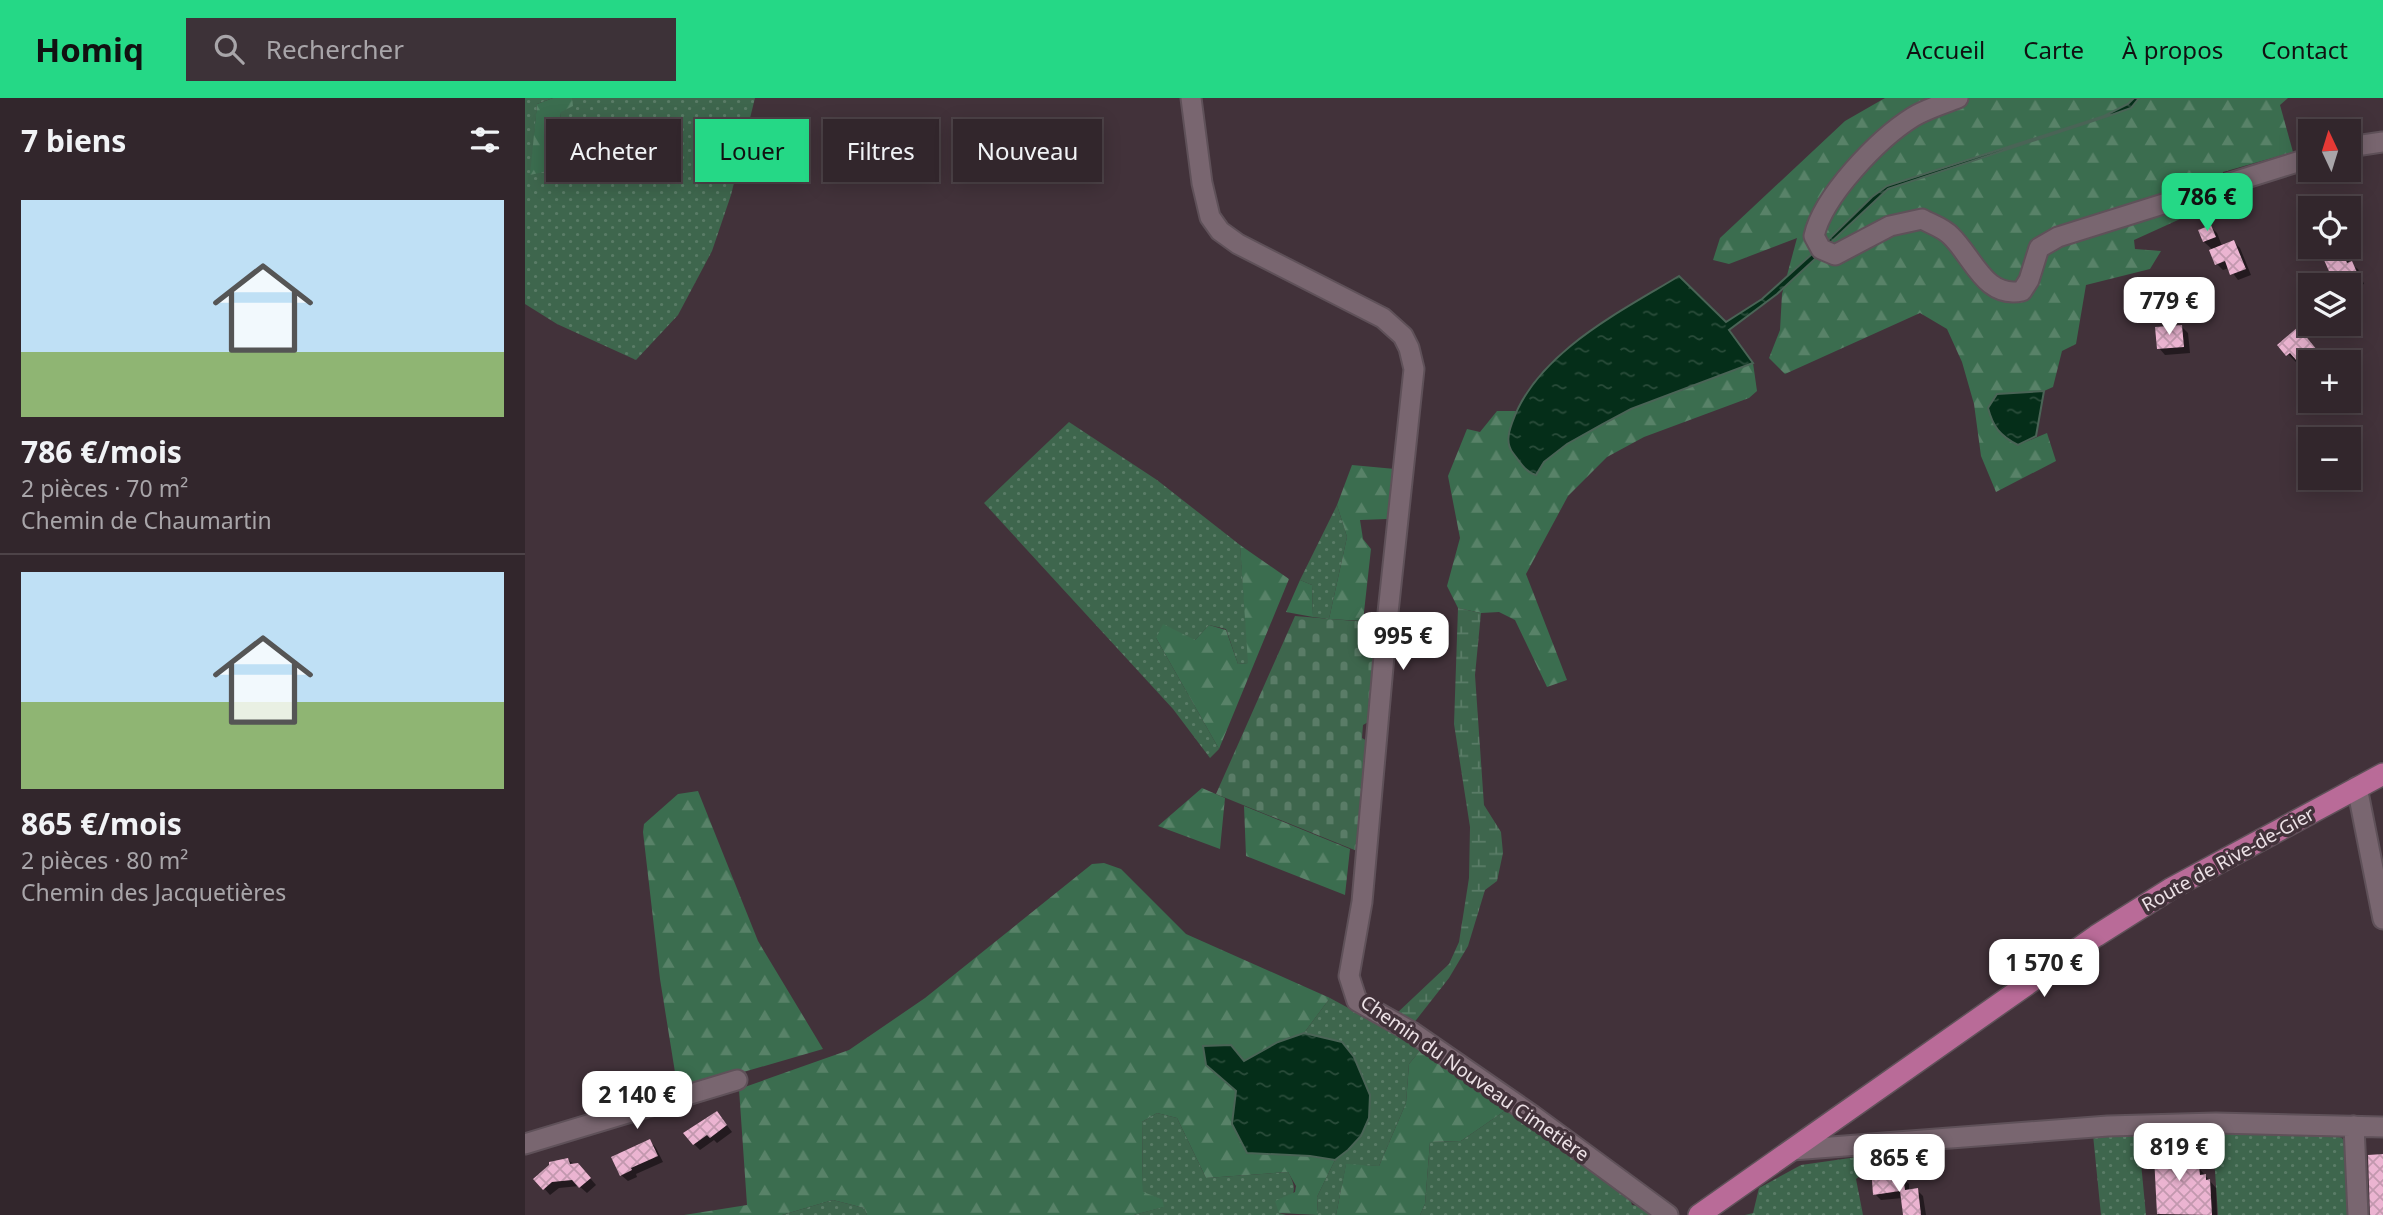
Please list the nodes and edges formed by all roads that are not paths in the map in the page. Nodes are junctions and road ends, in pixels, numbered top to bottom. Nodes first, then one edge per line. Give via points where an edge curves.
1 (1191, 98) edge
2 (1958, 98) edge
3 (2383, 142) edge
4 (2361, 145) edge
5 (2298, 163) edge
6 (2383, 774) edge
7 (2357, 787) junction
8 (2383, 919) edge
9 (737, 1080) dead end
10 (2354, 1126) junction
11 (2383, 1126) edge
12 (525, 1144) edge
13 (1792, 1150) junction
14 (1668, 1215) edge
15 (1699, 1215) edge
16 (2358, 1215) edge

1 - 14 street, Chemin du Nouveau Cimetière via 1202,183 1210,217 1220,230 1238,244 1383,318 1403,336 1414,369 1362,902 1349,976 1357,1000 1412,1032
2 - 5 street via 1915,116 1877,144 1818,221 1814,236 1821,248 1835,255 1890,226 1922,219 1950,234 1998,291 2009,294 2022,291 2039,248 2058,237
3 - 4 street
6 - 7 main road, Route de Rive-de-Gier
7 - 8 street
7 - 13 main road, Route de Rive-de-Gier via 2172,888 2097,936
9 - 12 street
10 - 11 street
10 - 13 street via 2108,1126
10 - 16 street
13 - 15 main road, Route de Rive-de-Gier

